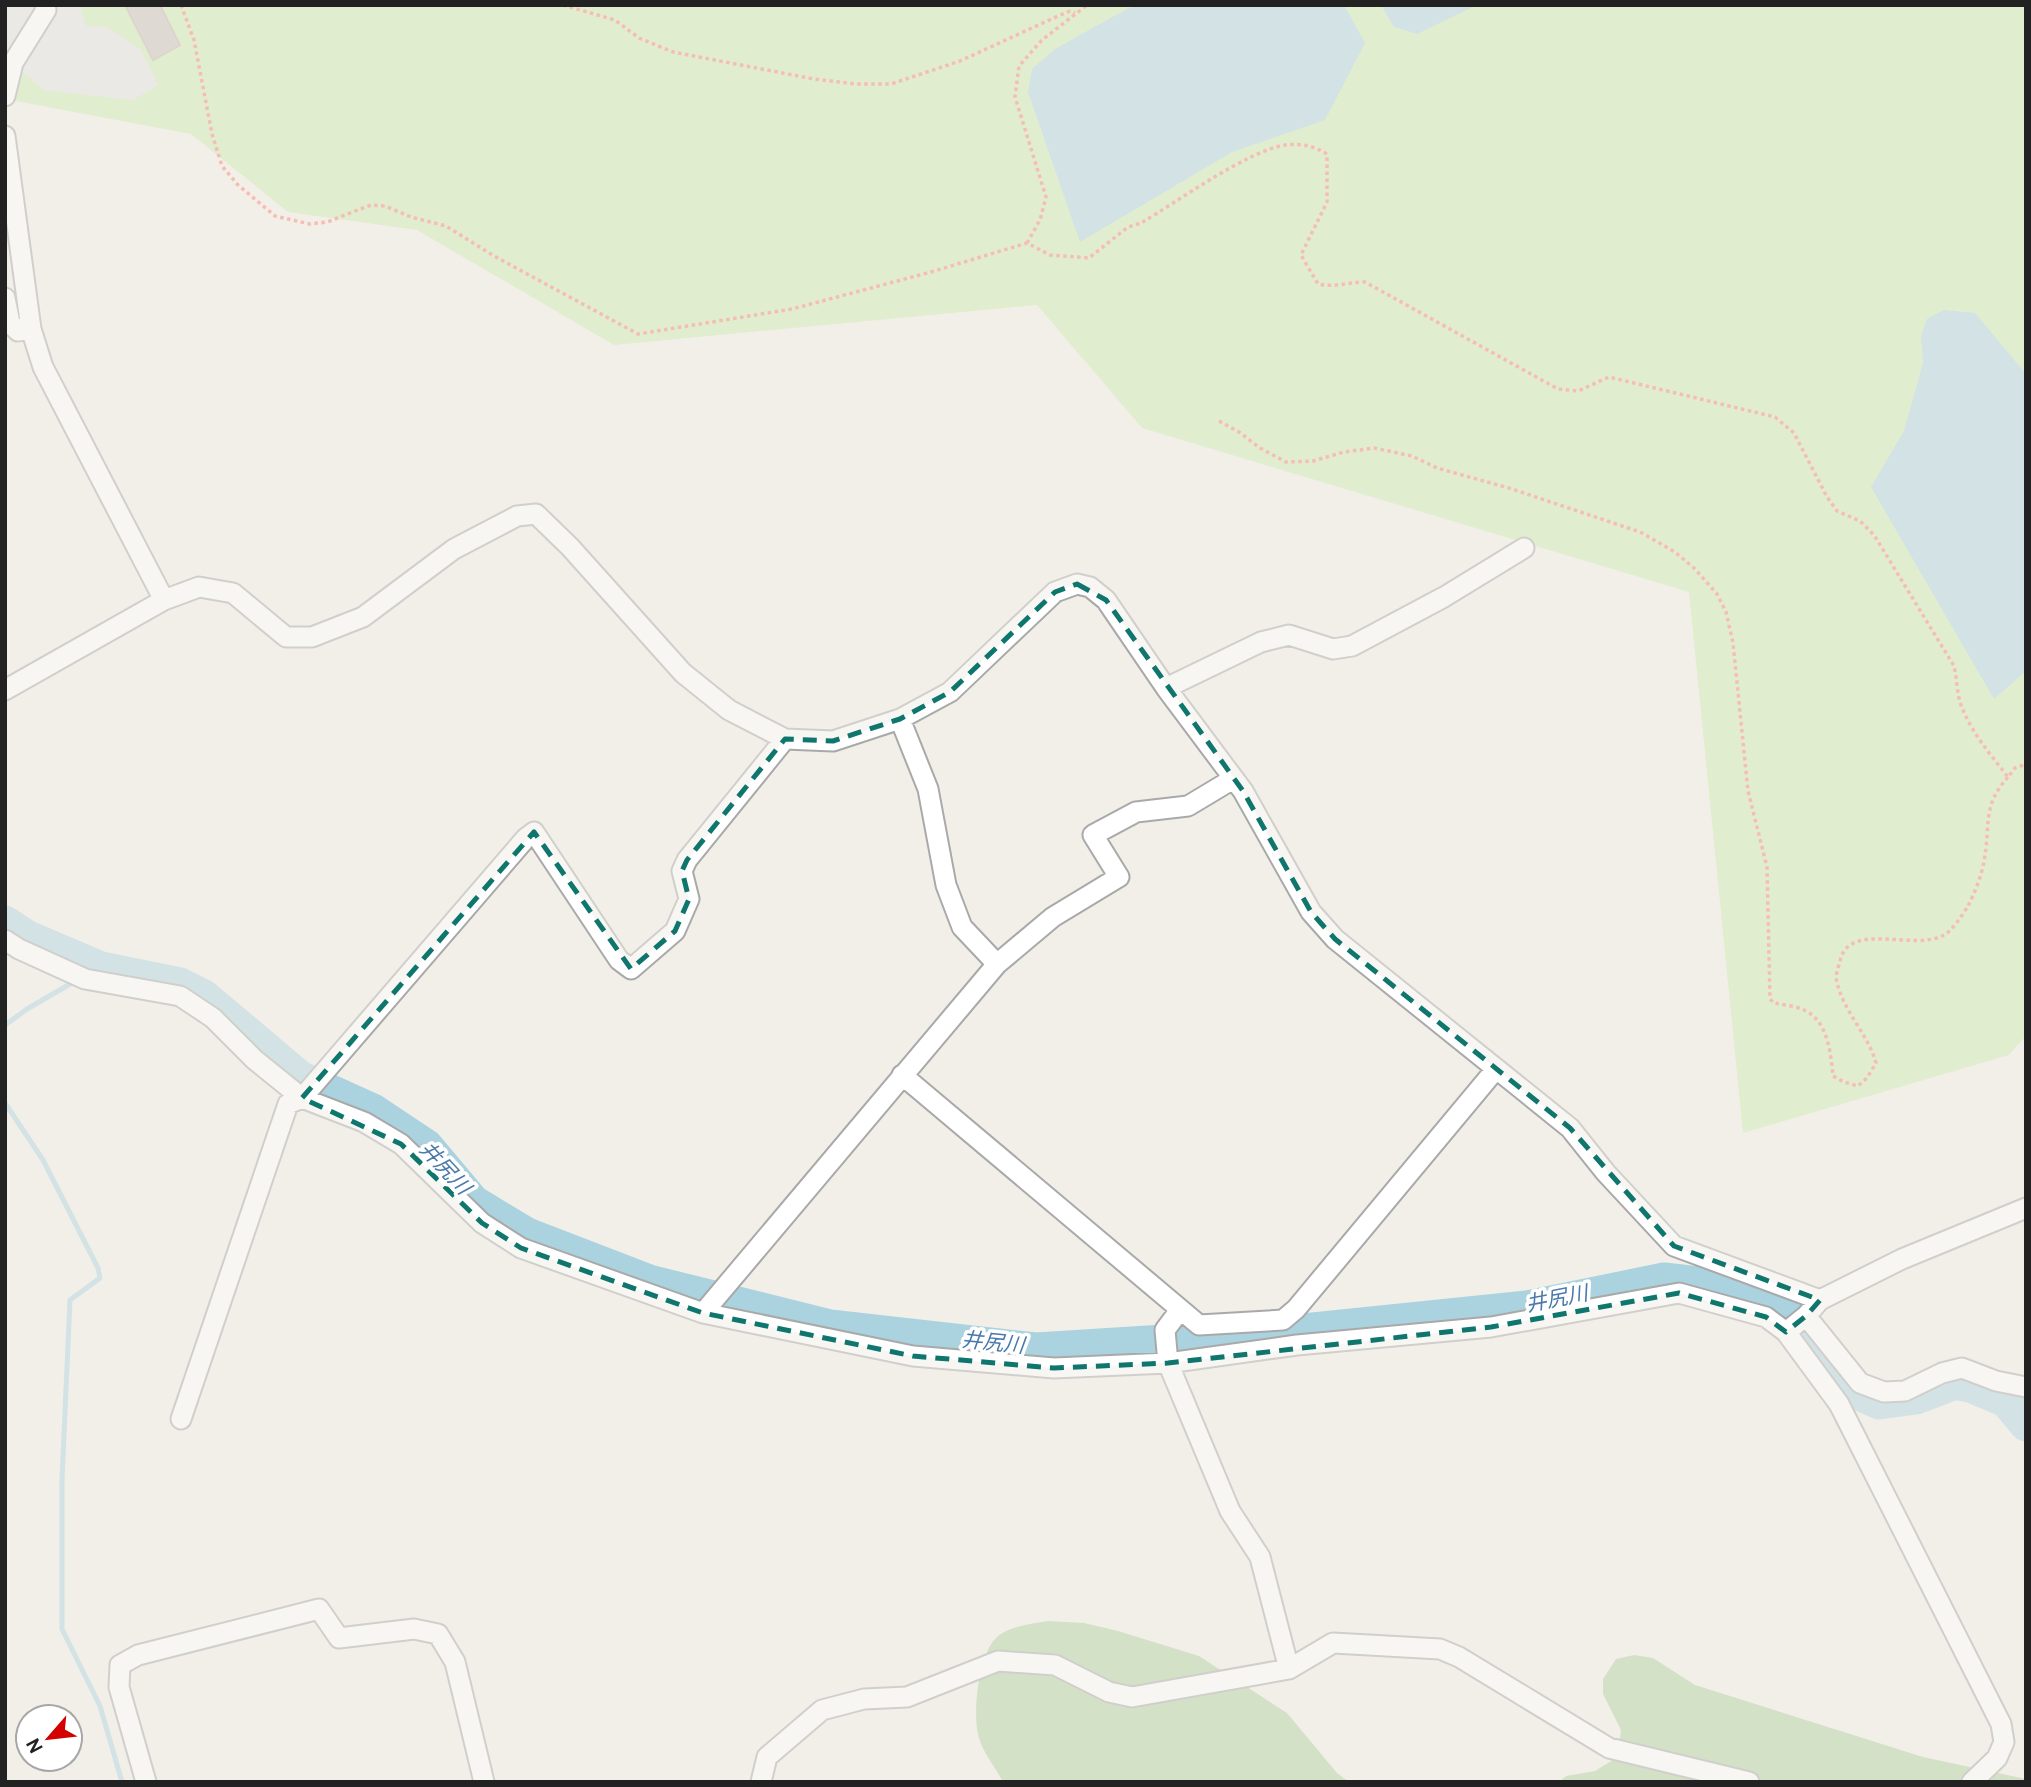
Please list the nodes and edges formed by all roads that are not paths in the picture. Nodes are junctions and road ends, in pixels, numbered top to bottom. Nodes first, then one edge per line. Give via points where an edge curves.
1 (45, 5) edge
2 (5, 96) edge
3 (5, 136) edge
4 (5, 298) edge
5 (31, 329) junction
6 (1524, 548) dead end
7 (164, 600) junction
8 (1166, 688) junction
9 (5, 690) edge
10 (900, 719) junction
11 (785, 739) junction
12 (1233, 779) junction
13 (5, 940) edge
14 (997, 964) junction
15 (1496, 1069) junction
16 (902, 1074) junction
17 (302, 1098) junction
18 (2026, 1208) edge
19 (1820, 1300) junction
20 (1180, 1310) junction
21 (703, 1313) junction
22 (1797, 1323) junction
23 (1168, 1363) junction
24 (2026, 1387) edge
25 (181, 1419) dead end
26 (1289, 1669) junction
27 (146, 1782) edge
28 (484, 1782) edge
29 (761, 1782) edge
30 (1749, 1782) edge
31 (1972, 1782) edge

1 - 2 street via 13,63
3 - 5 street
4 - 5 street via 10,323 19,331
5 - 7 street via 43,367
6 - 8 street via 1352,646 1333,649 1289,635 1261,642
7 - 9 street
7 - 11 street via 199,587 233,593 286,637 312,637 363,617 454,550 517,516 536,514 683,673 729,710
8 - 10 street via 1106,600 1090,587 1077,584 1055,592 950,692
8 - 12 street
10 - 11 street via 833,741
10 - 14 street via 928,789 946,885 962,927
11 - 17 street via 687,860 682,871 689,899 675,931 631,969 619,960 534,832
12 - 14 street via 1188,806 1136,812 1093,835 1119,877 1053,917
12 - 15 street via 1311,912 1335,939
13 - 17 street via 85,979 180,996 212,1018
14 - 16 street
15 - 19 street via 1570,1128 1674,1246
15 - 20 street via 1283,1320 1199,1325
16 - 20 street
16 - 21 street
17 - 21 street via 365,1122 401,1144 482,1223 521,1248
17 - 25 street via 288,1104
18 - 19 street via 1902,1259
19 - 22 street
20 - 23 street via 1166,1330
21 - 23 street via 913,1356 1054,1368
22 - 23 street via 1679,1293 1491,1327 1297,1345
22 - 24 street via 1860,1383 1884,1392 1905,1391 1962,1368
22 - 31 street via 2001,1724 2004,1742 1997,1758
23 - 26 street via 1230,1511 1260,1557
26 - 29 street via 1132,1697 1109,1692 1055,1665 998,1661 907,1697 864,1699 822,1710 767,1757
26 - 30 street via 1333,1643 1440,1649 1609,1748
27 - 28 street via 119,1686 120,1665 138,1655 319,1609 340,1637 414,1629 438,1634 455,1662

